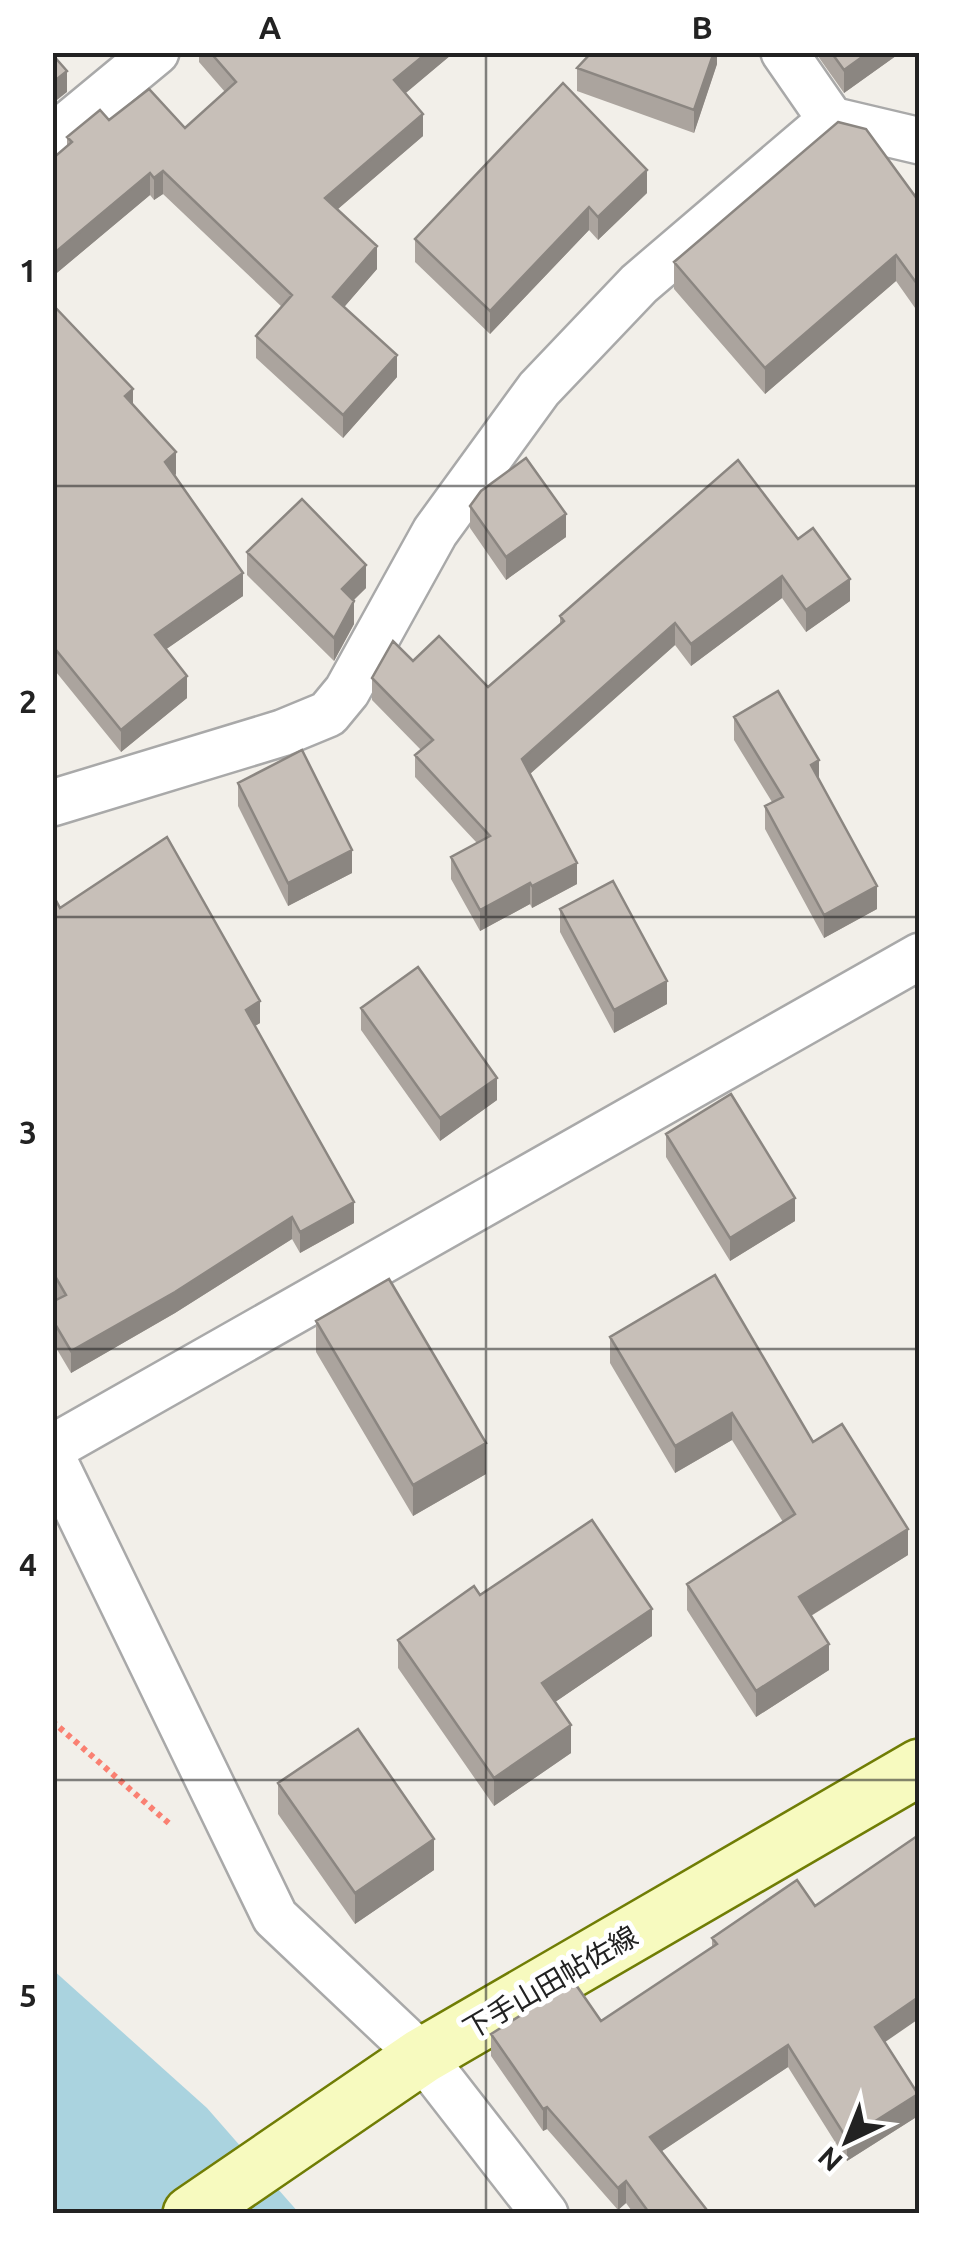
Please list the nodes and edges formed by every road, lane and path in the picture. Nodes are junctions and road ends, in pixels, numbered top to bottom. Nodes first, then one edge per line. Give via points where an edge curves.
1 (156, 52) edge
2 (784, 52) edge
3 (831, 120) junction
4 (52, 138) edge
5 (920, 141) edge
6 (58, 789) edge
7 (920, 956) edge
8 (52, 1448) edge
9 (52, 1457) edge
10 (52, 1720) edge
11 (920, 1766) edge
12 (186, 1838) dead end
13 (422, 2056) junction
14 (192, 2214) edge
15 (545, 2214) edge

1 - 4 street
2 - 3 street
3 - 5 street
3 - 6 street via 639,284 538,388 435,532 328,714 282,733
7 - 8 street
9 - 13 street via 274,1916
10 - 12 path
11 - 13 main road, 下手山田帖佐線
13 - 14 main road, 下手山田帖佐線
13 - 15 street

